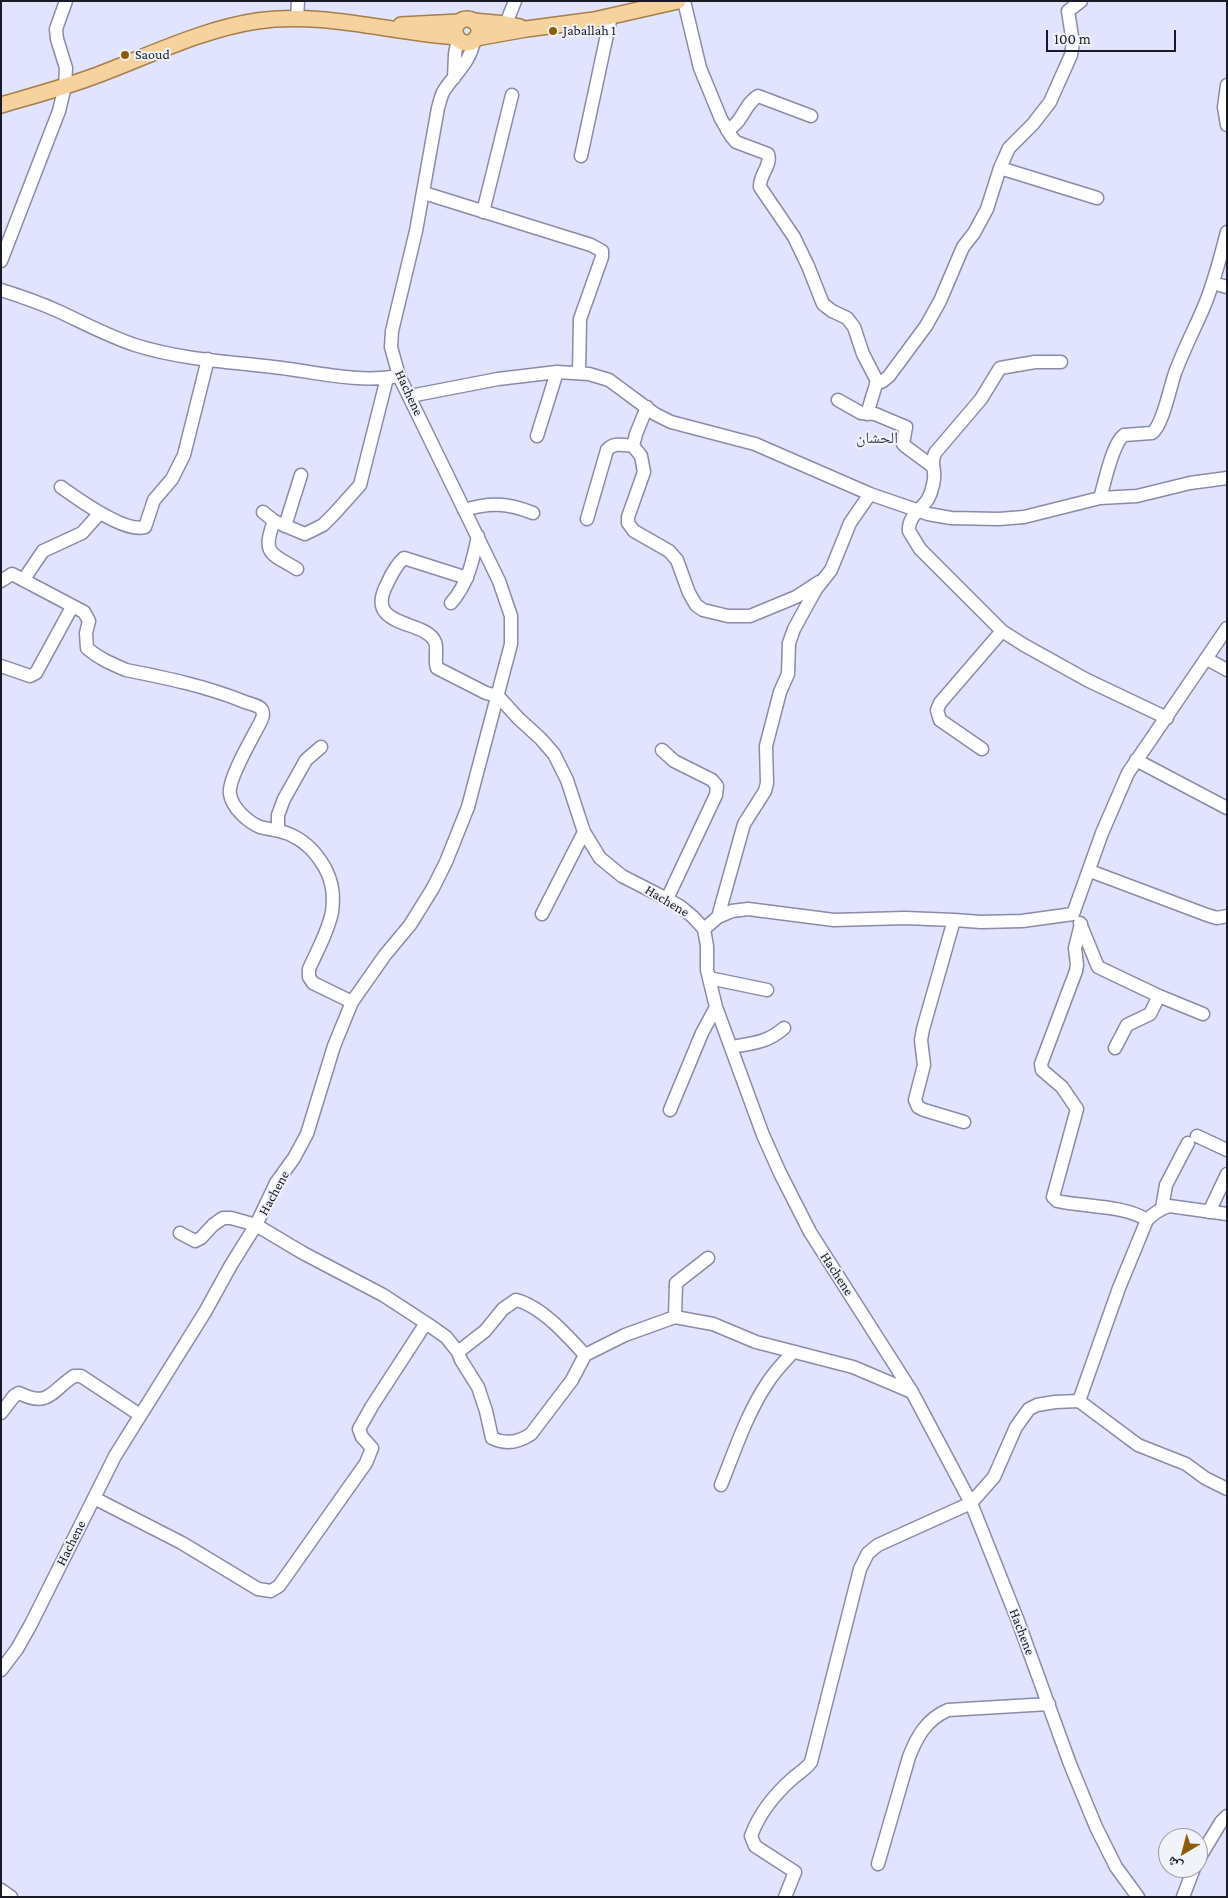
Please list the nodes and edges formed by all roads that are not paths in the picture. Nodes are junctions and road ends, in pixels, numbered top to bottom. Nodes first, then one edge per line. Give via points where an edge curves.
1 (66, 1) edge
2 (298, 1) edge
3 (515, 1) edge
4 (678, 1) edge
5 (684, 1) edge
6 (1081, 1) edge
7 (611, 16) junction
8 (297, 19) junction
9 (504, 29) junction
10 (462, 30) junction
11 (475, 39) junction
12 (454, 78) junction
13 (1227, 85) edge
14 (65, 86) junction
15 (512, 95) dead end
16 (1, 105) edge
17 (811, 116) dead end
18 (1227, 125) edge
19 (727, 130) junction
20 (581, 156) dead end
21 (1000, 168) junction
22 (424, 193) junction
23 (1097, 198) dead end
24 (483, 212) junction
25 (1227, 232) edge
26 (6, 237) edge
27 (1, 261) edge
28 (1212, 283) junction
29 (1227, 286) edge
30 (1, 290) edge
31 (208, 359) junction
32 (1061, 362) dead end
33 (557, 372) junction
34 (579, 373) junction
35 (393, 377) junction
36 (876, 384) junction
37 (410, 396) junction
38 (838, 400) dead end
39 (647, 407) junction
40 (867, 414) junction
41 (536, 436) dead end
42 (633, 446) junction
43 (932, 466) junction
44 (301, 475) dead end
45 (1227, 478) edge
46 (61, 487) dead end
47 (870, 494) junction
48 (1100, 498) junction
49 (917, 509) junction
50 (464, 510) junction
51 (262, 512) dead end
52 (533, 513) dead end
53 (99, 514) junction
54 (587, 519) dead end
55 (280, 523) junction
56 (478, 536) junction
57 (297, 569) dead end
58 (467, 578) junction
59 (24, 579) junction
60 (824, 580) junction
61 (1, 581) edge
62 (451, 603) dead end
63 (72, 607) junction
64 (1227, 628) edge
65 (1002, 631) junction
66 (1207, 658) junction
67 (1, 666) edge
68 (1227, 670) edge
69 (498, 696) junction
70 (1166, 718) junction
71 (320, 747) dead end
72 (982, 749) dead end
73 (662, 750) dead end
74 (1136, 760) junction
75 (1227, 808) edge
76 (278, 830) junction
77 (584, 832) junction
78 (1090, 870) junction
79 (667, 899) junction
80 (542, 914) dead end
81 (1227, 916) edge
82 (718, 917) junction
83 (1077, 919) junction
84 (954, 920) junction
85 (704, 929) junction
86 (709, 978) junction
87 (767, 990) dead end
88 (1159, 996) junction
89 (352, 1002) junction
90 (716, 1007) junction
91 (1203, 1014) dead end
92 (784, 1028) dead end
93 (731, 1047) junction
94 (1115, 1048) dead end
95 (670, 1110) dead end
96 (964, 1122) dead end
97 (1227, 1150) edge
98 (1227, 1174) edge
99 (1162, 1208) junction
100 (1209, 1212) junction
101 (1227, 1214) edge
102 (1147, 1220) junction
103 (256, 1225) junction
104 (180, 1233) dead end
105 (708, 1258) dead end
106 (675, 1317) junction
107 (426, 1323) junction
108 (458, 1352) junction
109 (793, 1352) junction
110 (586, 1355) junction
111 (912, 1392) junction
112 (1079, 1401) junction
113 (1, 1413) edge
114 (140, 1415) junction
115 (721, 1485) dead end
116 (1227, 1489) edge
117 (94, 1498) junction
118 (971, 1503) junction
119 (1, 1670) edge
120 (1049, 1704) junction
121 (1227, 1816) edge
122 (1208, 1843) edge
123 (878, 1864) dead end
124 (1190, 1878) edge
125 (1, 1890) edge
126 (11, 1897) edge
127 (785, 1897) edge
128 (1138, 1897) edge
129 (1183, 1897) edge

1 - 14 street via 56,29 65,64
2 - 8 street
3 - 9 street
4 - 7 main road
5 - 19 street via 700,68
6 - 21 street via 1068,11 1073,48 1057,89 1044,111 1009,148
7 - 9 main road via 526,29
7 - 20 street
8 - 10 main road
8 - 14 main road via 256,21 225,28
9 - 10 main road
9 - 11 main road
10 - 11 main road via 466,42
10 - 12 street via 454,54
11 - 12 street, Hachene via 463,68
12 - 22 street, Hachene via 444,90 438,108
13 - 18 street via 1224,106
14 - 16 main road
14 - 26 street via 58,111
15 - 24 street
17 - 19 street via 758,96 736,124
19 - 36 street via 736,142 769,156 760,187 794,236 824,304 854,326
21 - 23 street
21 - 36 street via 987,209 964,247 926,326 889,376
22 - 24 street
22 - 35 street, Hachene via 392,332
24 - 34 street via 602,251 580,319
25 - 28 street
26 - 27 street
28 - 29 street
28 - 48 street via 1158,425 1152,433 1121,437
30 - 31 street via 123,340
31 - 35 street via 358,378
31 - 53 street via 184,455 172,479 154,500 145,527
32 - 43 street via 1035,362 1000,368 981,399 935,453
33 - 34 street
33 - 37 street via 498,379
33 - 41 street
34 - 39 street via 609,380
35 - 37 street, Hachene
35 - 55 street via 360,485 323,525 312,531 305,534
36 - 40 street
37 - 50 street, Hachene
38 - 40 street
39 - 42 street
39 - 47 street via 671,422 755,444
40 - 43 street via 875,414 906,427 904,446
42 - 54 street via 617,444 607,450
42 - 60 street via 641,456 644,472 628,523 634,531 669,551 678,560 688,593 696,606 728,616 750,616 796,597
43 - 49 street via 934,473 928,500
44 - 55 street
45 - 48 street via 1190,482 1137,496
46 - 53 street
47 - 49 street
47 - 60 street via 850,523
48 - 49 street via 999,520 951,518
49 - 65 street via 908,527 911,538
50 - 52 street via 503,504
50 - 56 street, Hachene
51 - 55 street
53 - 59 street via 82,533 43,551
55 - 57 street via 268,537 268,548 273,555
56 - 58 street
56 - 69 street, Hachene via 511,616 511,644
58 - 62 street
58 - 69 street via 404,558 386,585 382,606 398,622 431,637 435,642 437,668
59 - 61 street via 12,574
59 - 63 street
60 - 82 street via 791,637 788,674 766,746 768,784 744,824
63 - 67 street via 36,673 30,676
63 - 76 street via 89,618 85,643 102,659 126,670 200,686 262,710 263,716 232,779 230,794 247,819 260,827
64 - 66 street
65 - 70 street via 1087,680
65 - 72 street via 937,710 940,720
66 - 68 street
66 - 70 street
69 - 77 street, Hachene via 554,754 567,780
69 - 89 street, Hachene via 468,807 446,862 410,924
70 - 74 street
71 - 76 street via 306,760 284,799 278,815
73 - 79 street via 674,761 712,780 717,786
74 - 75 street
74 - 78 street via 1111,808
76 - 89 street via 292,835 316,853 331,880 334,894 331,914 309,969 309,977 313,983
77 - 79 street, Hachene via 594,850 614,871
77 - 80 street
78 - 81 street via 1207,915
78 - 83 street
79 - 85 street, Hachene
82 - 84 street via 748,909 834,920
82 - 85 street
83 - 84 street
83 - 88 street via 1098,966
83 - 102 street via 1077,966 1041,1064 1042,1070 1062,1087 1077,1110 1053,1197 1057,1201 1127,1212
84 - 96 street via 923,1029 924,1065 915,1100 924,1110
85 - 86 street, Hachene
86 - 87 street
86 - 90 street, Hachene
88 - 91 street
88 - 94 street via 1150,1014 1127,1025
89 - 103 street, Hachene via 334,1046 307,1134 276,1183
90 - 93 street, Hachene
90 - 95 street
92 - 93 street via 766,1041
93 - 111 street, Hachene via 763,1135 796,1206
97 - 99 street via 1193,1140 1170,1176
98 - 100 street
99 - 100 street via 1169,1206
99 - 102 street
100 - 101 street
102 - 112 street
103 - 104 street via 224,1218 201,1238 195,1240
103 - 107 street via 383,1295
103 - 114 street, Hachene
105 - 106 street via 676,1283
106 - 109 street via 713,1324 756,1342
106 - 110 street via 625,1335
107 - 108 street via 446,1337
107 - 117 street via 359,1429 372,1448 366,1463 280,1586 272,1591 258,1589 182,1543
108 - 110 street via 485,1332 503,1309 516,1300 551,1321
108 - 110 street via 478,1387 492,1438 498,1442 522,1440 531,1434 572,1380
109 - 111 street via 853,1367
109 - 115 street via 758,1398
111 - 118 street, Hachene
112 - 116 street via 1138,1445 1186,1464
112 - 118 street via 1055,1402 1029,1409 1016,1427 994,1477
113 - 114 street via 20,1393 32,1400 43,1400 74,1376 80,1376
114 - 117 street, Hachene via 114,1456
117 - 119 street, Hachene via 31,1624
118 - 120 street, Hachene
118 - 127 street via 878,1545 864,1560 811,1762 764,1810 752,1836 755,1846 795,1872
120 - 123 street via 948,1710 924,1727 909,1757
120 - 128 street, Hachene via 1096,1827 1116,1867
121 - 122 street
124 - 129 street
125 - 126 street

